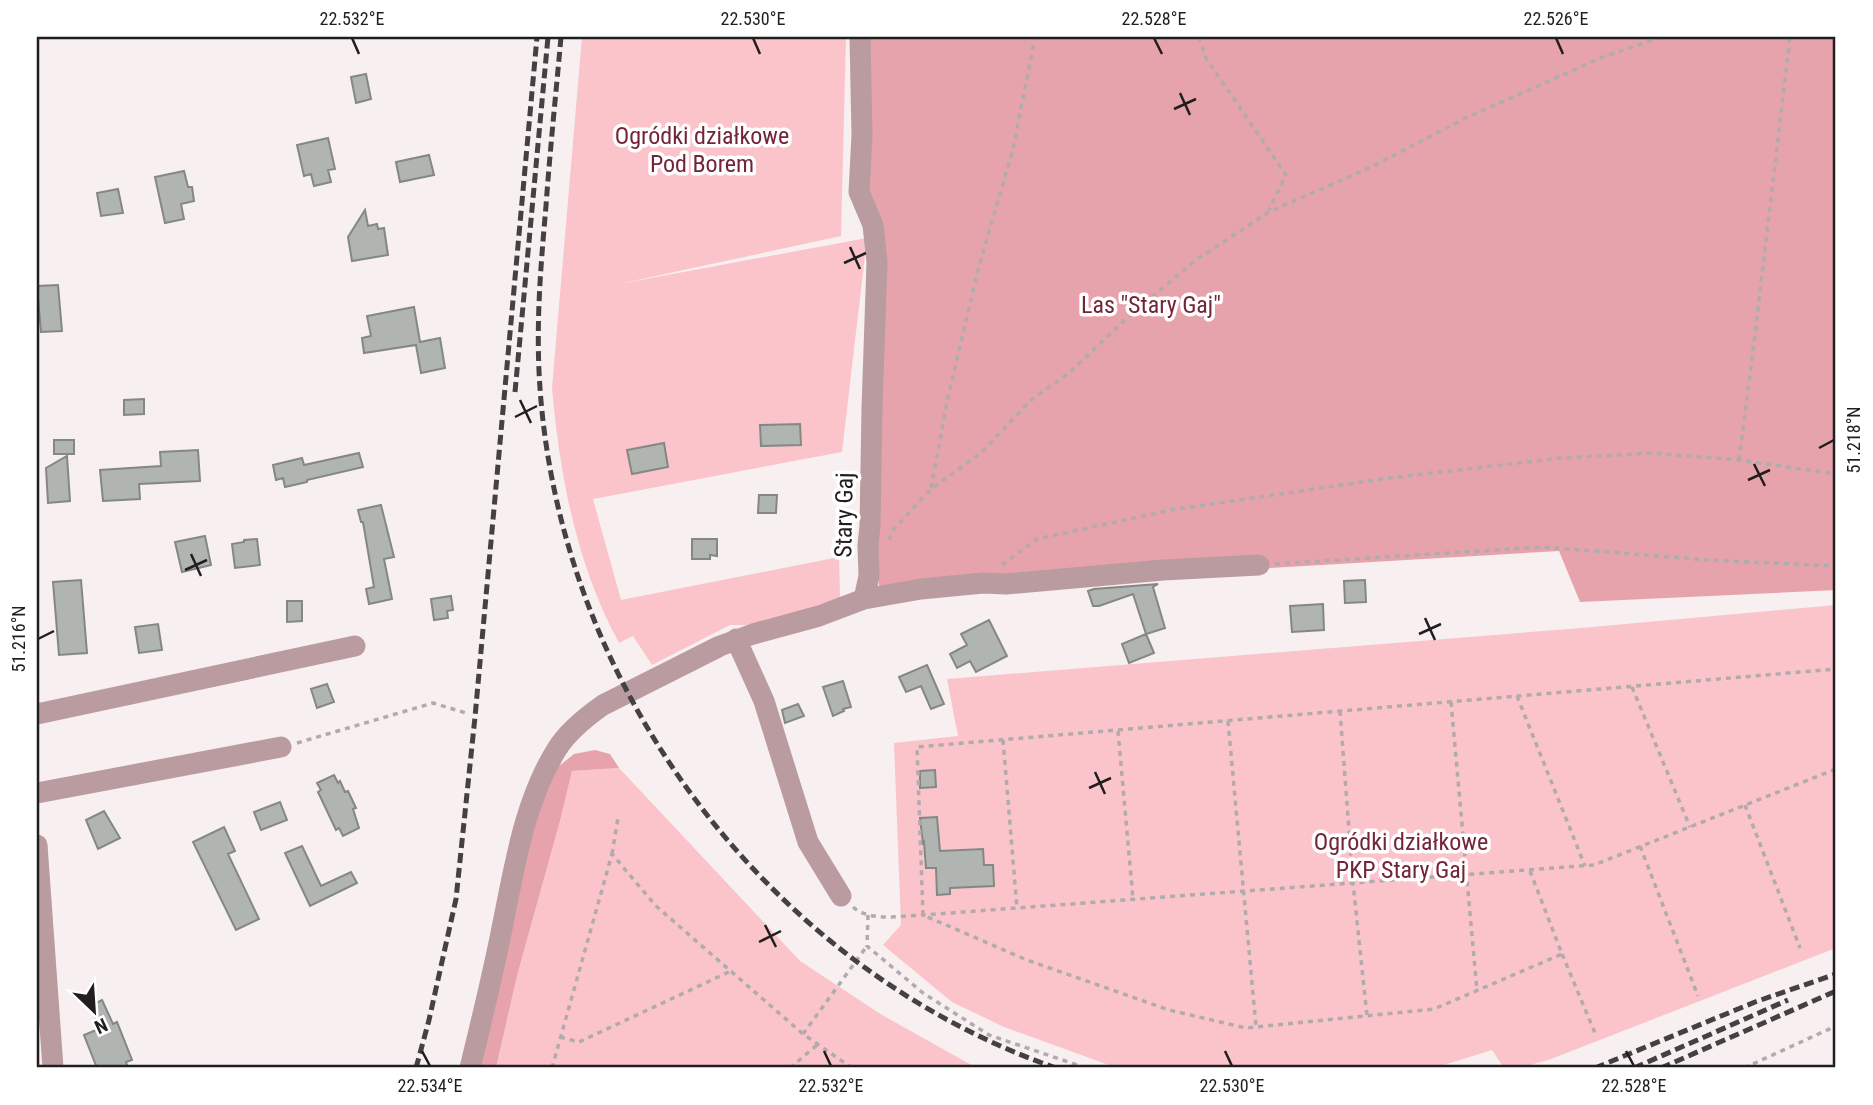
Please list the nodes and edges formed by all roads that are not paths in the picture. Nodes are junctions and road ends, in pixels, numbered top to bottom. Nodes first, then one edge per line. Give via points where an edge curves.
1 (860, 37) edge
2 (1259, 565) road end
3 (863, 599) junction
4 (736, 639) junction
5 (355, 646) dead end
6 (37, 714) edge
7 (281, 747) road end
8 (37, 793) edge
9 (37, 845) edge
10 (841, 896) road end
11 (53, 1068) edge
12 (470, 1068) edge

1 - 3 street, Stary Gaj via 859,192 873,225 877,262 869,576
2 - 3 street via 982,583
3 - 4 street
4 - 10 street via 764,701 808,842
4 - 12 street via 603,705 558,747 538,786 520,840
5 - 6 street
7 - 8 street
9 - 11 street

